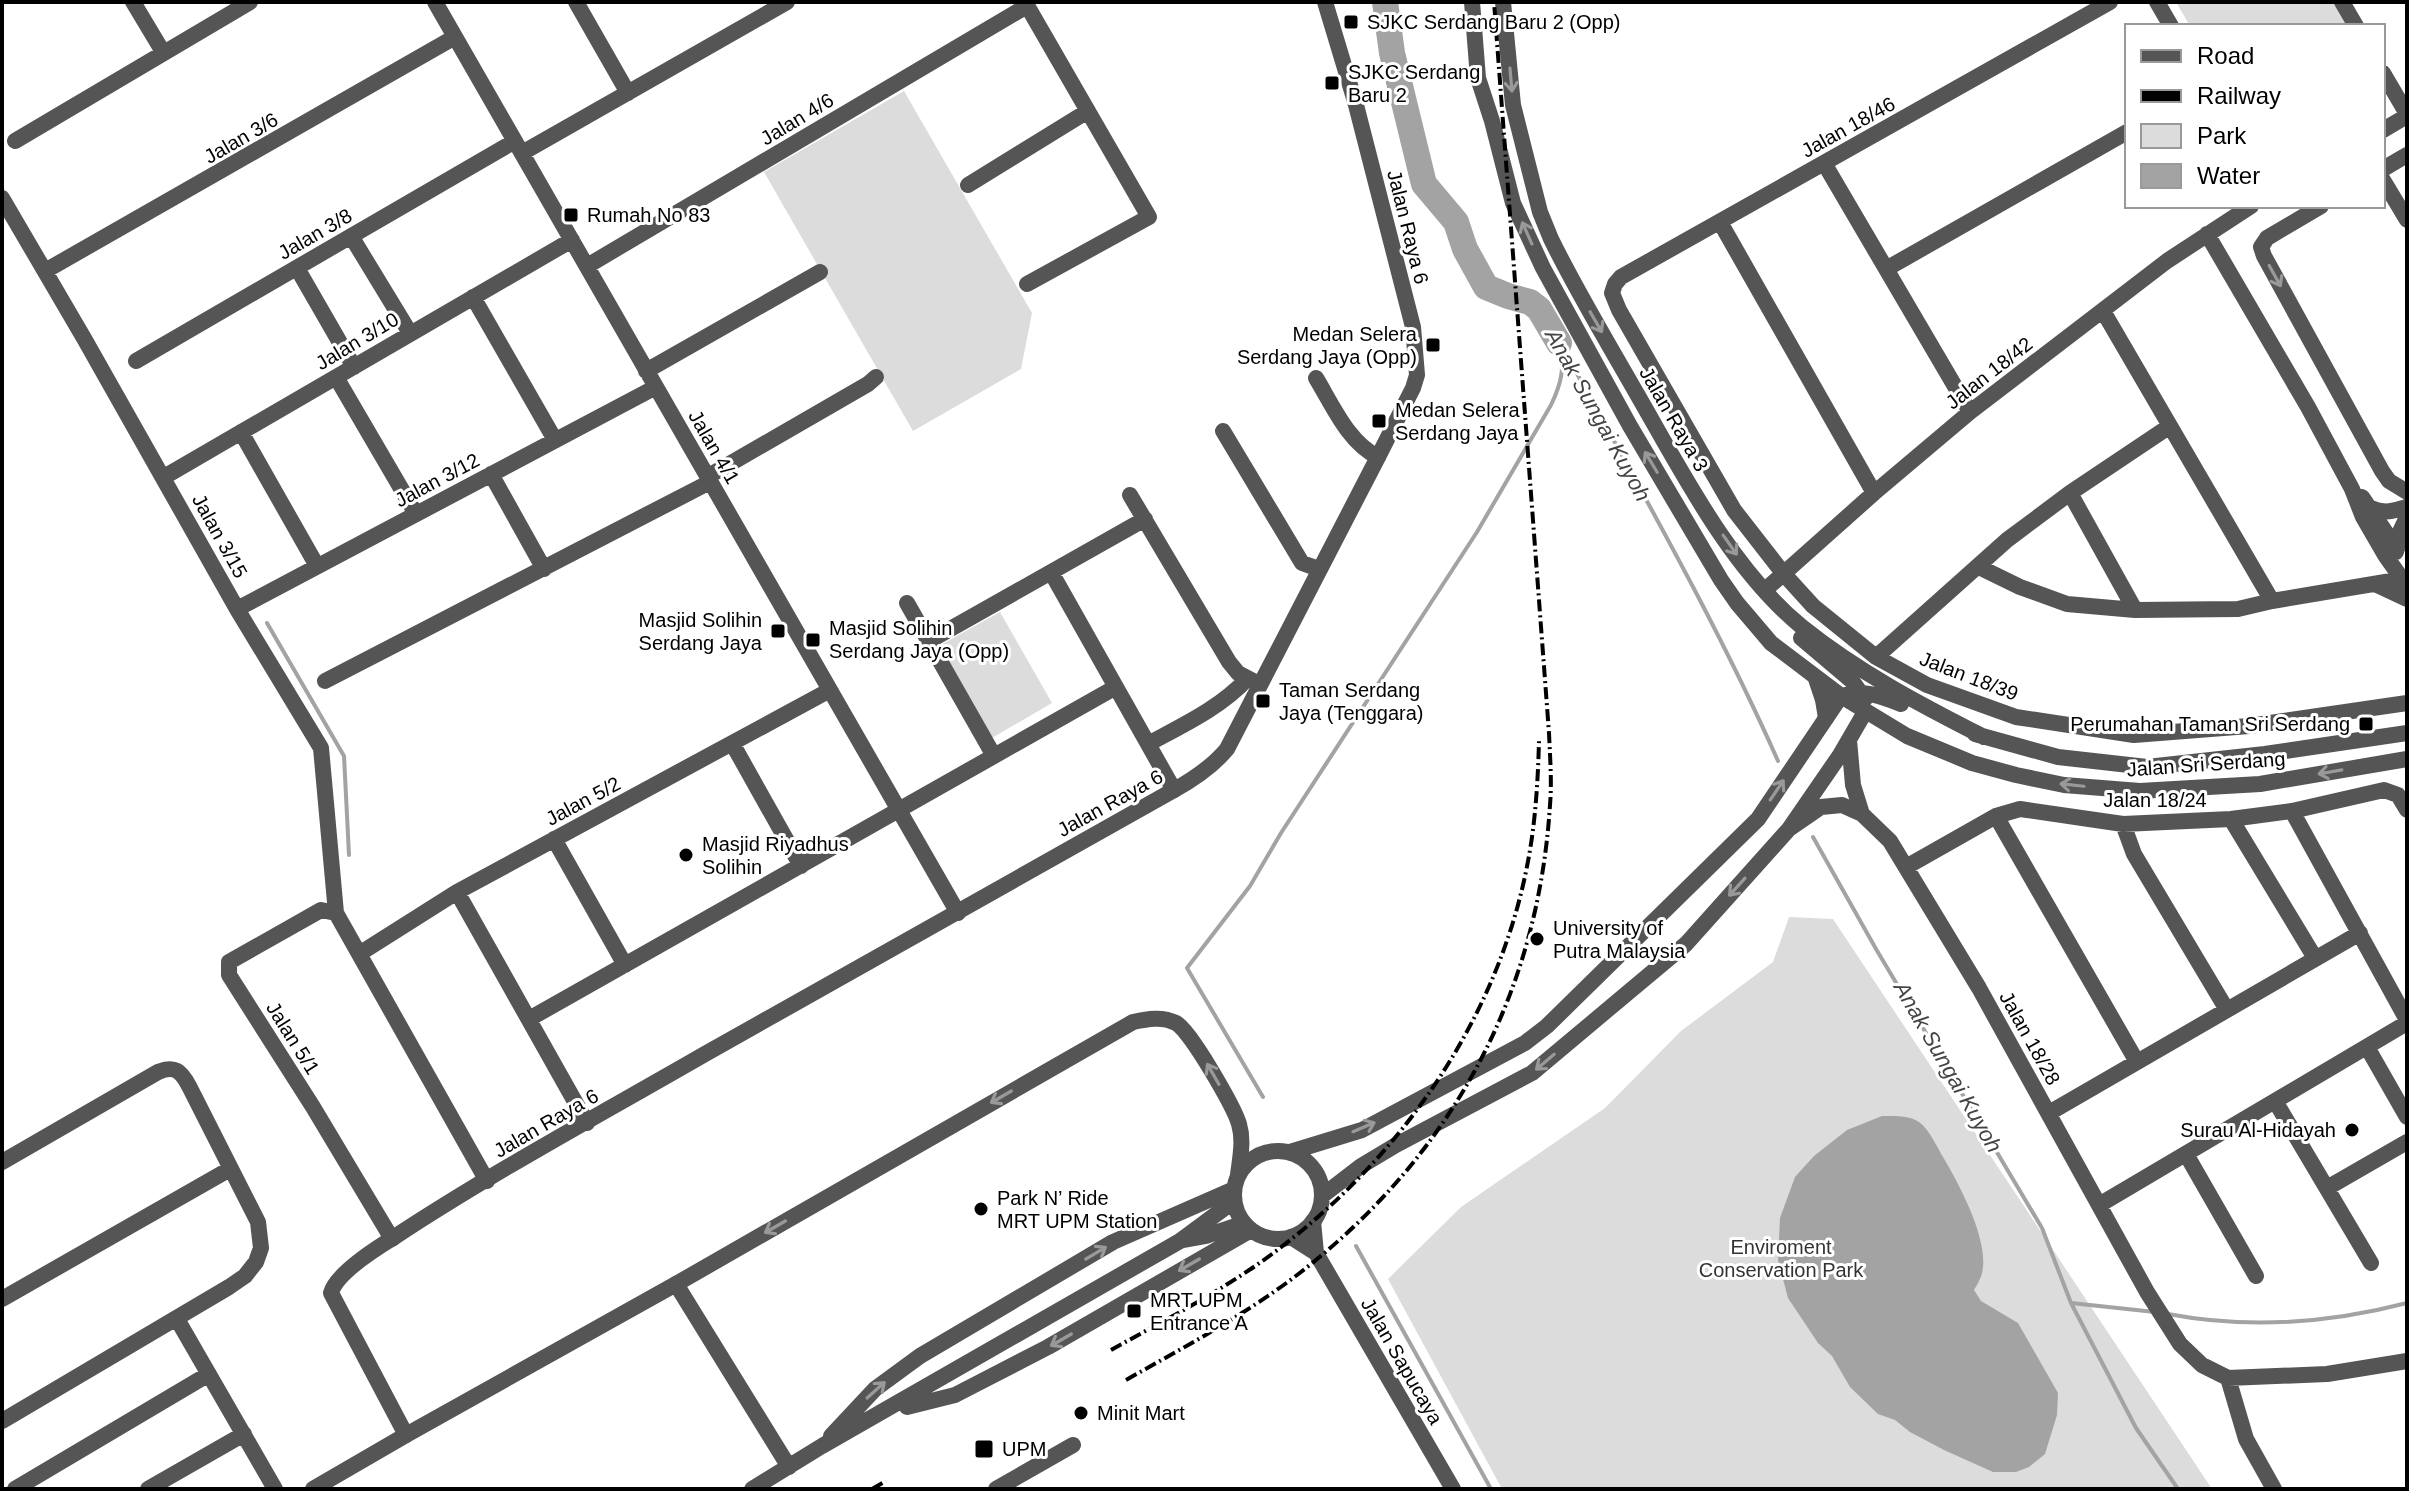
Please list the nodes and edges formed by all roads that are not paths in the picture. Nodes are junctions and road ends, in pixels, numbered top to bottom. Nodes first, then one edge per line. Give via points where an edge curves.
1 (133, 2) edge
2 (250, 2) edge
3 (435, 2) edge
4 (576, 2) edge
5 (787, 2) edge
6 (1325, 2) edge
7 (1472, 2) edge
8 (1503, 2) edge
9 (2110, 2) edge
10 (2157, 2) edge
11 (2343, 2) edge
12 (1026, 4) edge
13 (2170, 24) edge
14 (2355, 24) edge
15 (455, 37) junction
16 (163, 52) junction
17 (2385, 76) edge
18 (628, 93) junction
19 (1088, 111) junction
20 (2407, 115) edge
21 (2385, 129) edge
22 (2125, 133) edge
23 (15, 141) dead end
24 (518, 147) junction
25 (2407, 155) edge
26 (1824, 163) junction
27 (2385, 168) edge
28 (2385, 183) edge
29 (968, 185) dead end
30 (2, 198) edge
31 (2248, 208) edge
32 (2318, 208) edge
33 (2407, 220) edge
34 (1720, 222) junction
35 (2207, 234) junction
36 (351, 236) junction
37 (572, 240) junction
38 (587, 266) junction
39 (297, 268) junction
40 (1886, 269) junction
41 (45, 271) junction
42 (820, 272) dead end
43 (1027, 284) dead end
44 (1612, 293) joint
45 (473, 297) junction
46 (2103, 311) junction
47 (410, 333) junction
48 (136, 361) dead end
49 (354, 367) junction
50 (646, 371) junction
51 (336, 377) junction
52 (876, 377) dead end
53 (1316, 378) dead end
54 (656, 387) junction
55 (1970, 412) junction
56 (2170, 426) junction
57 (1223, 431) dead end
58 (241, 432) junction
59 (555, 440) junction
60 (1378, 457) junction
61 (491, 474) junction
62 (164, 477) junction
63 (709, 479) junction
64 (2352, 489) junction
65 (2407, 492) edge
66 (1874, 493) junction
67 (2070, 493) junction
68 (1130, 495) dead end
69 (2407, 507) edge
70 (2371, 508) junction
71 (416, 514) junction
72 (2407, 517) edge
73 (1145, 519) junction
74 (2377, 541) junction
75 (317, 566) junction
76 (1979, 567) junction
77 (544, 569) junction
78 (1319, 569) junction
79 (1748, 570) junction
80 (2400, 570) edge
81 (1051, 572) junction
82 (1783, 573) junction
83 (2373, 584) junction
84 (1765, 590) junction
85 (2407, 599) edge
86 (2272, 601) junction
87 (907, 603) dead end
88 (237, 609) junction
89 (2135, 610) junction
90 (929, 641) junction
91 (1876, 657) junction
92 (1815, 677) junction
93 (325, 681) dead end
94 (1253, 682) junction
95 (1116, 687) junction
96 (830, 690) junction
97 (1860, 692) junction
98 (1841, 696) junction
99 (2407, 703) edge
100 (1870, 715) junction
101 (1826, 718) junction
102 (2407, 733) edge
103 (1984, 737) junction
104 (1849, 740) junction
105 (732, 743) junction
106 (1148, 744) junction
107 (994, 756) junction
108 (2407, 759) edge
109 (1174, 790) junction
110 (899, 810) junction
111 (2407, 810) edge
112 (2292, 811) junction
113 (1862, 814) junction
114 (1996, 816) junction
115 (2231, 819) junction
116 (2123, 824) junction
117 (1789, 829) junction
118 (554, 839) junction
119 (801, 866) junction
120 (1906, 867) junction
121 (457, 892) junction
122 (336, 913) junction
123 (958, 913) junction
124 (2360, 933) junction
125 (359, 954) junction
126 (2315, 958) junction
127 (625, 965) junction
128 (2227, 1010) junction
129 (529, 1019) junction
130 (2407, 1022) edge
131 (2367, 1047) junction
132 (2137, 1062) junction
133 (2275, 1101) junction
134 (2049, 1113) junction
135 (2407, 1117) edge
136 (587, 1123) junction
137 (2407, 1142) edge
138 (1290, 1152) junction
139 (2186, 1154) junction
140 (2, 1162) edge
141 (230, 1169) junction
142 (487, 1181) junction
143 (1235, 1188) junction
144 (2327, 1188) junction
145 (1322, 1196) junction
146 (2099, 1205) junction
147 (1313, 1221) junction
148 (1247, 1227) junction
149 (1291, 1237) junction
150 (392, 1239) junction
151 (1180, 1241) junction
152 (1316, 1253) junction
153 (2371, 1263) dead end
154 (2256, 1276) dead end
155 (676, 1284) junction
156 (2, 1299) edge
157 (177, 1319) junction
158 (2407, 1361) edge
159 (209, 1374) junction
160 (2228, 1378) junction
161 (2, 1421) edge
162 (861, 1425) junction
163 (244, 1434) junction
164 (406, 1435) junction
165 (1073, 1445) dead end
166 (822, 1446) junction
167 (789, 1467) junction
168 (271, 1488) edge
169 (15, 1489) edge
170 (148, 1489) edge
171 (313, 1489) edge
172 (752, 1489) edge
173 (996, 1489) edge
174 (1453, 1489) edge
175 (2274, 1489) edge

1 - 16 street
2 - 16 street
3 - 15 street, Jalan 4/1
4 - 18 street
5 - 18 street, Jalan 3/8
6 - 60 street, Jalan Raya 6 via 1413,327 1413,388
92 -> 7 street, Jalan Raya 3 via 1771,643 1721,580 1543,268 1513,203 1478,78
8 -> 79 street, Jalan Raya 3 via 1513,105 1551,239 1695,496
9 - 26 street, Jalan 18/46
10 - 13 street
11 - 14 street
12 - 19 street
12 - 38 street, Jalan 4/6
15 - 24 street, Jalan 4/1
15 - 41 street, Jalan 3/6
16 - 23 street
17 - 20 street
18 - 24 street, Jalan 3/8
19 - 29 street
19 - 43 street via 1149,217
20 - 21 street
22 - 40 street
24 - 36 street, Jalan 3/8
24 - 37 street, Jalan 4/1
25 - 27 street
26 - 34 street, Jalan 18/46
26 - 40 street
28 - 33 street
30 - 41 street, Jalan 3/15
31 - 35 street, Jalan 18/42
32 -> 65 street via 2267,238 2261,247 2382,471
34 - 44 street, Jalan 18/46 via 1621,277
34 - 66 street
35 - 46 street, Jalan 18/42
35 - 64 street
36 - 39 street, Jalan 3/8
36 - 47 street
37 - 38 street, Jalan 4/1
37 - 45 street, Jalan 3/10
38 - 50 street, Jalan 4/1
39 - 48 street, Jalan 3/8
39 - 49 street
40 - 55 street
41 - 62 street, Jalan 3/15
42 - 50 street
44 - 82 street, Jalan 18/39 via 1734,510
45 - 47 street, Jalan 3/10
45 - 59 street
46 - 55 street, Jalan 18/42
46 - 56 street
47 - 49 street, Jalan 3/10
49 - 51 street, Jalan 3/10
50 - 54 street, Jalan 4/1
51 - 58 street, Jalan 3/10
51 - 71 street
52 - 63 street
53 - 60 street via 1355,440
54 - 59 street, Jalan 3/12
54 - 63 street, Jalan 4/1
55 - 66 street, Jalan 18/42
56 - 67 street
56 - 86 street
57 - 78 street via 1302,563
58 - 62 street, Jalan 3/10
58 - 75 street
59 - 61 street, Jalan 3/12
60 - 78 street, Jalan Raya 6
61 - 71 street, Jalan 3/12
61 - 77 street
62 - 88 street, Jalan 3/15
63 - 77 street
63 - 96 street, Jalan 4/1
64 - 70 street
64 - 74 street
66 - 82 street, Jalan 18/42
67 - 76 street
67 - 89 street
68 - 73 street
69 - 70 street via 2388,512
70 - 80 street
71 - 75 street, Jalan 3/12
72 - 80 street via 2400,532
73 - 81 street
73 - 94 street via 1229,662
74 - 80 street
74 - 83 street via 2381,561
75 - 88 street, Jalan 3/12
76 - 89 street via 2067,604
76 - 91 street
77 - 93 street
78 - 94 street, Jalan Raya 6
79 - 84 street, Jalan Raya 3
79 - 97 street via 1776,615
80 - 83 street
81 - 90 street
81 - 95 street
82 - 84 street, Jalan 18/42
82 - 91 street, Jalan 18/39 via 1813,606
83 - 85 street
83 - 86 street
84 - 103 street, Jalan Raya 3 via 1802,627 1875,679
86 - 89 street via 2238,609
87 - 90 street
88 - 122 street, Jalan 3/15 via 321,748
90 - 107 street
91 - 99 street, Jalan 18/39 via 1927,685 2016,717 2134,735 2249,726
92 - 98 street, Jalan Raya 3
92 - 101 street
94 - 106 street
94 - 109 street, Jalan Raya 6 via 1219,760
95 - 106 street
95 - 107 street
96 - 105 street, Jalan 5/2
96 - 110 street, Jalan 4/1
97 - 98 street
97 - 100 street
97 - 103 street
98 - 100 street, Jalan Raya 3
98 - 101 street
100 - 104 street
108 -> 100 street, Jalan Sri Serdang via 2260,784 2140,791 2064,785 1972,763
138 -> 101 street via 1362,1130 1525,1043 1547,1026 1758,819
102 - 103 street, Jalan Sri Serdang via 2147,767 2058,757
104 - 113 street
104 - 117 street
105 - 118 street, Jalan 5/2
105 - 119 street
106 - 109 street
107 - 110 street
109 - 123 street, Jalan Raya 6
110 - 119 street
110 - 123 street, Jalan 4/1
111 - 112 street, Jalan 18/24 via 2398,795 2384,790
112 - 115 street, Jalan 18/24
112 - 124 street
113 - 117 street via 1842,805 1821,807
113 - 120 street, Jalan 18/28 via 1890,841
114 - 116 street, Jalan 18/24 via 2020,809
114 - 120 street, Jalan 18/24
114 - 132 street
115 - 116 street, Jalan 18/24
115 - 126 street
116 - 128 street via 2134,854
117 -> 145 street via 1686,944 1532,1073 1396,1145
118 - 121 street, Jalan 5/2
118 - 127 street
119 - 127 street
120 - 134 street, Jalan 18/28
121 - 125 street, Jalan 5/2
121 - 129 street
122 - 125 street
122 - 150 street, Jalan 5/1 via 321,910 229,962 229,975
123 - 136 street, Jalan Raya 6
124 - 126 street
124 - 130 street
125 - 142 street
126 - 128 street
127 - 129 street
128 - 132 street
129 - 136 street
130 - 131 street
131 - 133 street
131 - 135 street
132 - 134 street
133 - 139 street
133 - 144 street
134 - 146 street, Jalan 18/28
136 - 142 street, Jalan Raya 6
137 - 144 street
138 - 143 street via 1275,1150 1247,1162
138 - 145 street via 1314,1169
139 - 146 street
139 - 154 street
140 - 141 street via 167,1068 183,1075
141 - 156 street
141 - 157 street via 258,1222 261,1248 245,1276
142 - 150 street, Jalan Raya 6
143 - 148 street via 1237,1213
143 - 151 street
143 -> 155 street via 1242,1145 1239,1124 1182,1028 1154,1017 1133,1022
166 -> 143 street via 875,1389 920,1356 1113,1242
144 - 153 street
145 - 147 street
146 - 160 street, Jalan 18/28 via 2180,1344 2202,1365
147 - 149 street
147 - 152 street
148 - 149 street via 1263,1237
148 - 151 street
148 -> 162 street via 1048,1347 955,1395 914,1403
149 - 152 street
150 - 164 street, Jalan Raya 6 via 342,1275 331,1293
151 - 162 street
152 - 174 street, Jalan Sapucaya
155 - 164 street
155 - 167 street
157 - 159 street
157 - 161 street
158 - 160 street via 2327,1374
159 - 163 street
159 - 169 street
160 - 175 street via 2246,1439
162 - 166 street
163 - 168 street
163 - 170 street
164 - 171 street
165 - 173 street
166 - 167 street
167 - 172 street

